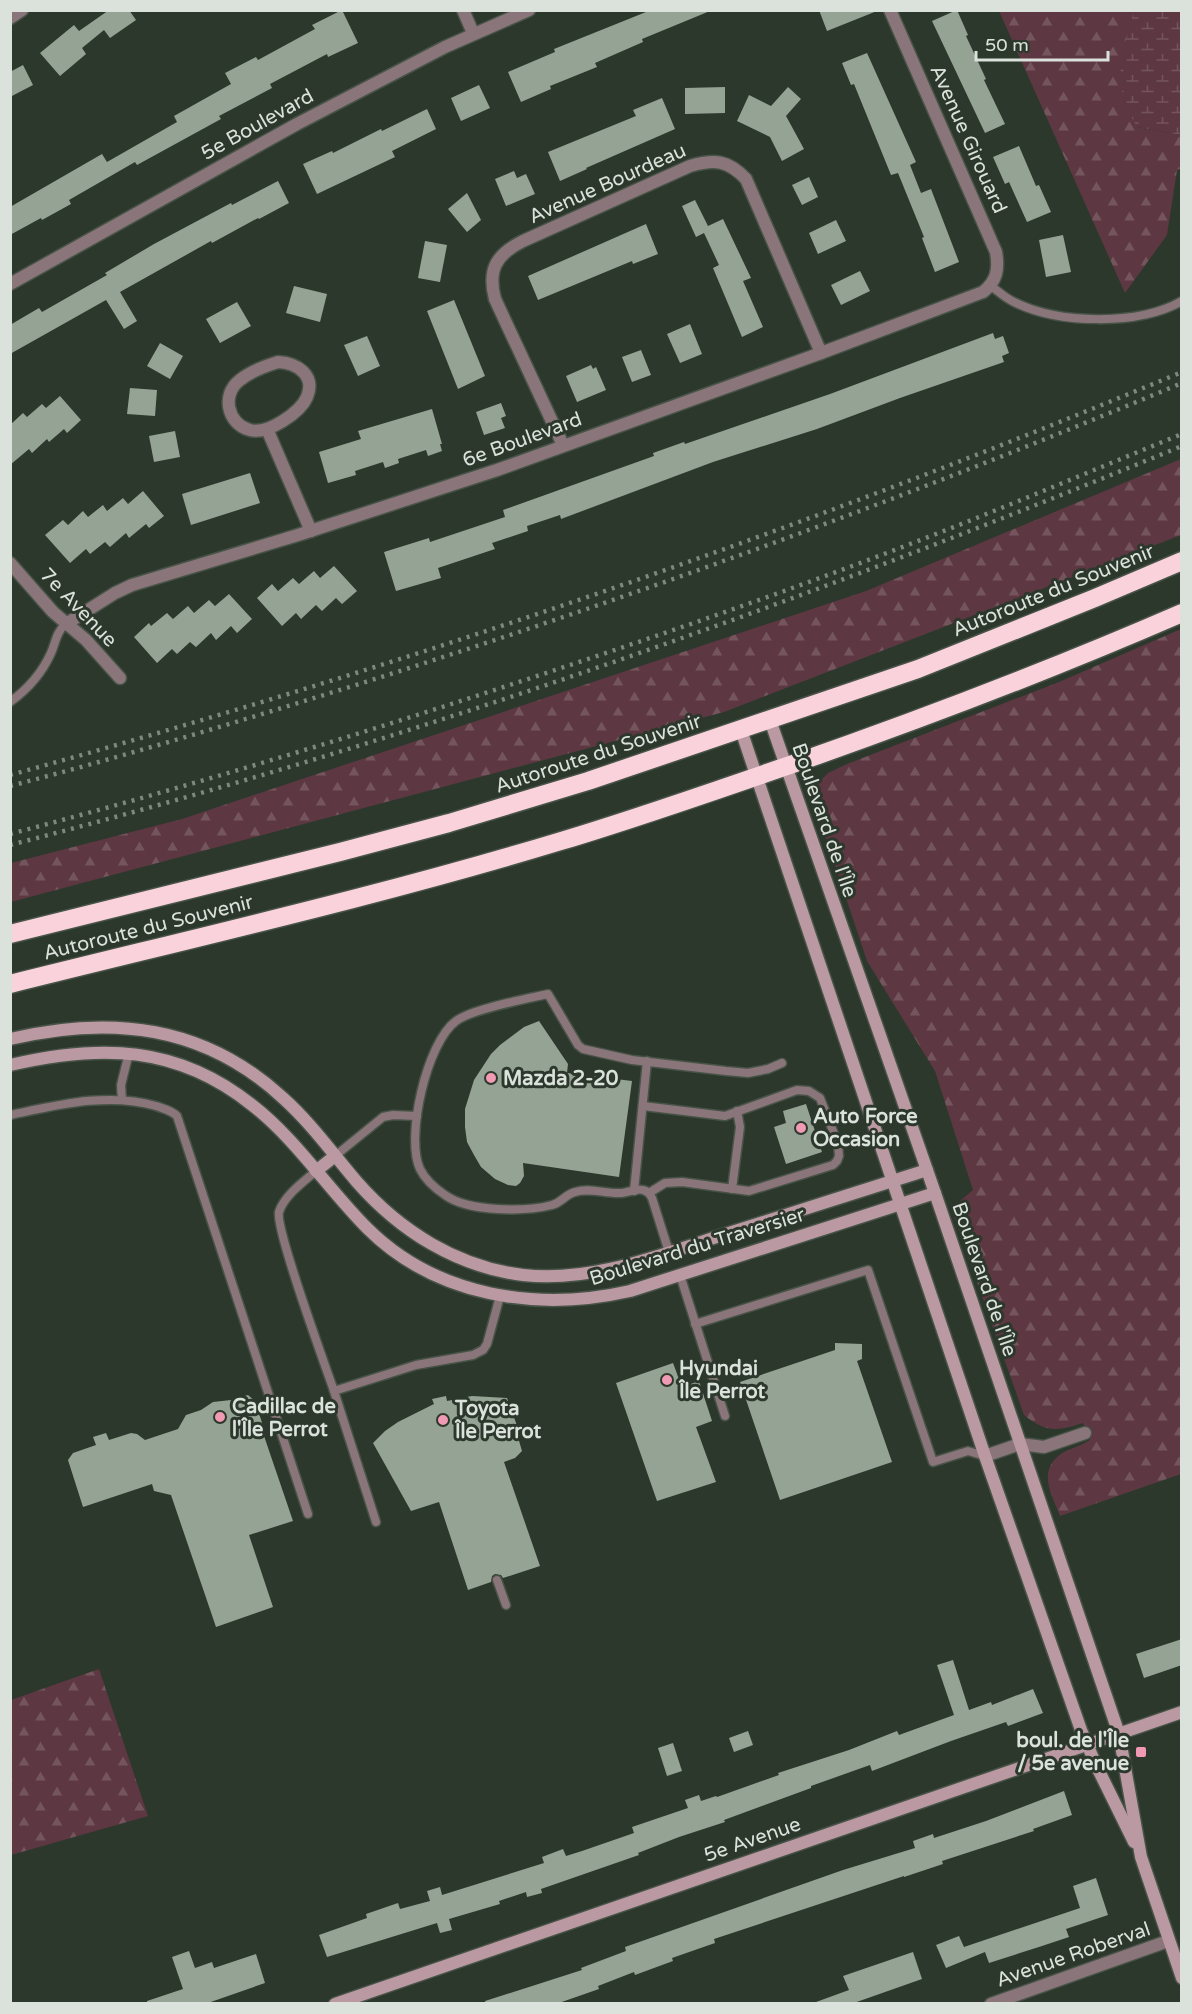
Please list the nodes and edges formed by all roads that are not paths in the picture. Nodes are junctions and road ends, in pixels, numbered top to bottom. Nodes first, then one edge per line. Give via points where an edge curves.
1 (22, 10) edge
2 (463, 10) edge
3 (529, 10) edge
4 (890, 10) edge
5 (10, 18) edge
6 (473, 33) junction
7 (10, 284) edge
8 (991, 286) junction
9 (1182, 301) edge
10 (821, 353) junction
11 (267, 429) junction
12 (563, 445) junction
13 (310, 531) junction
14 (1182, 561) edge
15 (10, 563) edge
16 (1182, 613) edge
17 (66, 624) junction
18 (120, 678) dead end
19 (10, 702) edge
20 (770, 720) junction
21 (741, 730) junction
22 (786, 766) junction
23 (756, 777) junction
24 (10, 934) edge
25 (10, 984) edge
26 (10, 1039) edge
27 (129, 1053) junction
28 (647, 1062) junction
29 (782, 1063) dead end
30 (10, 1065) edge
31 (122, 1100) junction
32 (643, 1106) junction
33 (737, 1111) junction
34 (10, 1115) edge
35 (417, 1116) junction
36 (335, 1155) junction
37 (927, 1170) junction
38 (316, 1171) junction
39 (892, 1181) junction
40 (732, 1189) junction
41 (634, 1191) junction
42 (649, 1193) junction
43 (935, 1193) junction
44 (900, 1204) junction
45 (669, 1252) junction
46 (680, 1275) junction
47 (500, 1296) junction
48 (695, 1324) junction
49 (334, 1391) junction
50 (724, 1416) dead end
51 (1086, 1433) dead end
52 (1020, 1444) junction
53 (985, 1456) junction
54 (309, 1514) dead end
55 (376, 1522) dead end
56 (497, 1580) dead end
57 (506, 1605) dead end
58 (1182, 1712) edge
59 (1119, 1734) junction
60 (1087, 1745) junction
61 (1141, 1857) junction
62 (1168, 1941) junction
63 (1182, 1978) edge
64 (335, 2004) edge
65 (991, 2004) edge

1 - 5 street
2 - 6 street
3 - 6 street, 5e Boulevard
4 - 8 street, Avenue Girouard via 992,240 998,262
6 - 7 street, 5e Boulevard via 297,123
8 - 9 lane via 1014,302 1034,309 1101,319 1157,313
8 - 10 street, 6e Boulevard via 975,297
10 - 12 street, 6e Boulevard
10 - 12 street, Avenue Bourdeau via 746,179 728,164 715,161 690,166 516,244 495,265 495,299
11 - 11 street via 251,431 234,420 228,399 232,388 265,366 278,362 299,367 306,375 307,398 284,420
11 - 13 street
12 - 13 street, 6e Boulevard
13 - 17 street, 6e Boulevard via 132,585
14 - 20 highway, Autoroute du Souvenir via 959,654
15 - 17 street, 7e Avenue
16 - 22 highway, Autoroute du Souvenir via 1003,687
17 - 18 street, 7e Avenue
17 - 19 lane via 38,676
20 - 21 highway, Autoroute du Souvenir
20 - 22 street, Boulevard de l'Île
21 - 23 street, Boulevard de l'Île
21 - 24 highway, Autoroute du Souvenir via 449,823
22 - 23 highway, Autoroute du Souvenir
22 - 37 street, Boulevard de l'Île
23 - 25 highway, Autoroute du Souvenir via 443,875
23 - 39 street, Boulevard de l'Île
26 - 36 street, Boulevard du Traversier via 50,1030 98,1026 144,1030 190,1041 229,1058 266,1083 297,1111
27 - 30 street, Boulevard du Traversier via 76,1052
27 - 31 lane via 121,1085
27 - 38 street, Boulevard du Traversier via 191,1069 231,1090 271,1120
28 - 29 lane via 748,1073
28 - 32 lane
28 - 35 lane via 578,1046 548,994 470,1014 448,1027 433,1052
31 - 34 lane via 76,1102
31 - 54 lane via 144,1103 177,1116
32 - 33 lane via 724,1116
32 - 41 lane
33 - 40 lane via 740,1128
33 - 40 lane via 797,1090 812,1092 820,1098 839,1155 833,1165 749,1191
35 - 36 lane via 382,1117
35 - 41 lane via 414,1147 421,1171 439,1191 459,1203 516,1209 553,1205 575,1192 588,1190 621,1194
36 - 38 street
36 - 45 street, Boulevard du Traversier via 376,1202 412,1233 477,1264 520,1274 568,1276
37 - 39 street, Boulevard du Traversier
37 - 43 street, Boulevard de l'Île
38 - 47 street, Boulevard du Traversier via 368,1229 395,1252 437,1276
38 - 49 lane via 285,1200 279,1217
39 - 44 street, Boulevard de l'Île
39 - 45 street, Boulevard du Traversier
40 - 42 lane via 682,1182 665,1183
41 - 42 lane
42 - 45 lane
43 - 44 street, Boulevard du Traversier
43 - 52 street, Boulevard de l'Île
44 - 46 street, Boulevard du Traversier
44 - 53 street, Boulevard de l'Île
46 - 47 street, Boulevard du Traversier via 630,1291 583,1300
46 - 48 lane
47 - 49 lane via 483,1350 416,1365
48 - 50 lane
48 - 53 lane via 868,1270 933,1462 968,1451
49 - 55 lane
51 - 52 street via 1044,1447
52 - 53 street
52 - 59 street, Boulevard de l'Île
53 - 60 street, Boulevard de l'Île
56 - 57 lane
58 - 59 street, 5e Avenue
59 - 60 street, 5e Avenue
59 - 61 street, Boulevard de l'Île
60 - 61 street, Boulevard de l'Île
60 - 64 street, 5e Avenue
61 - 62 street, Boulevard de l'Île
62 - 63 street, Boulevard de l'Île
62 - 65 street, Avenue Roberval

